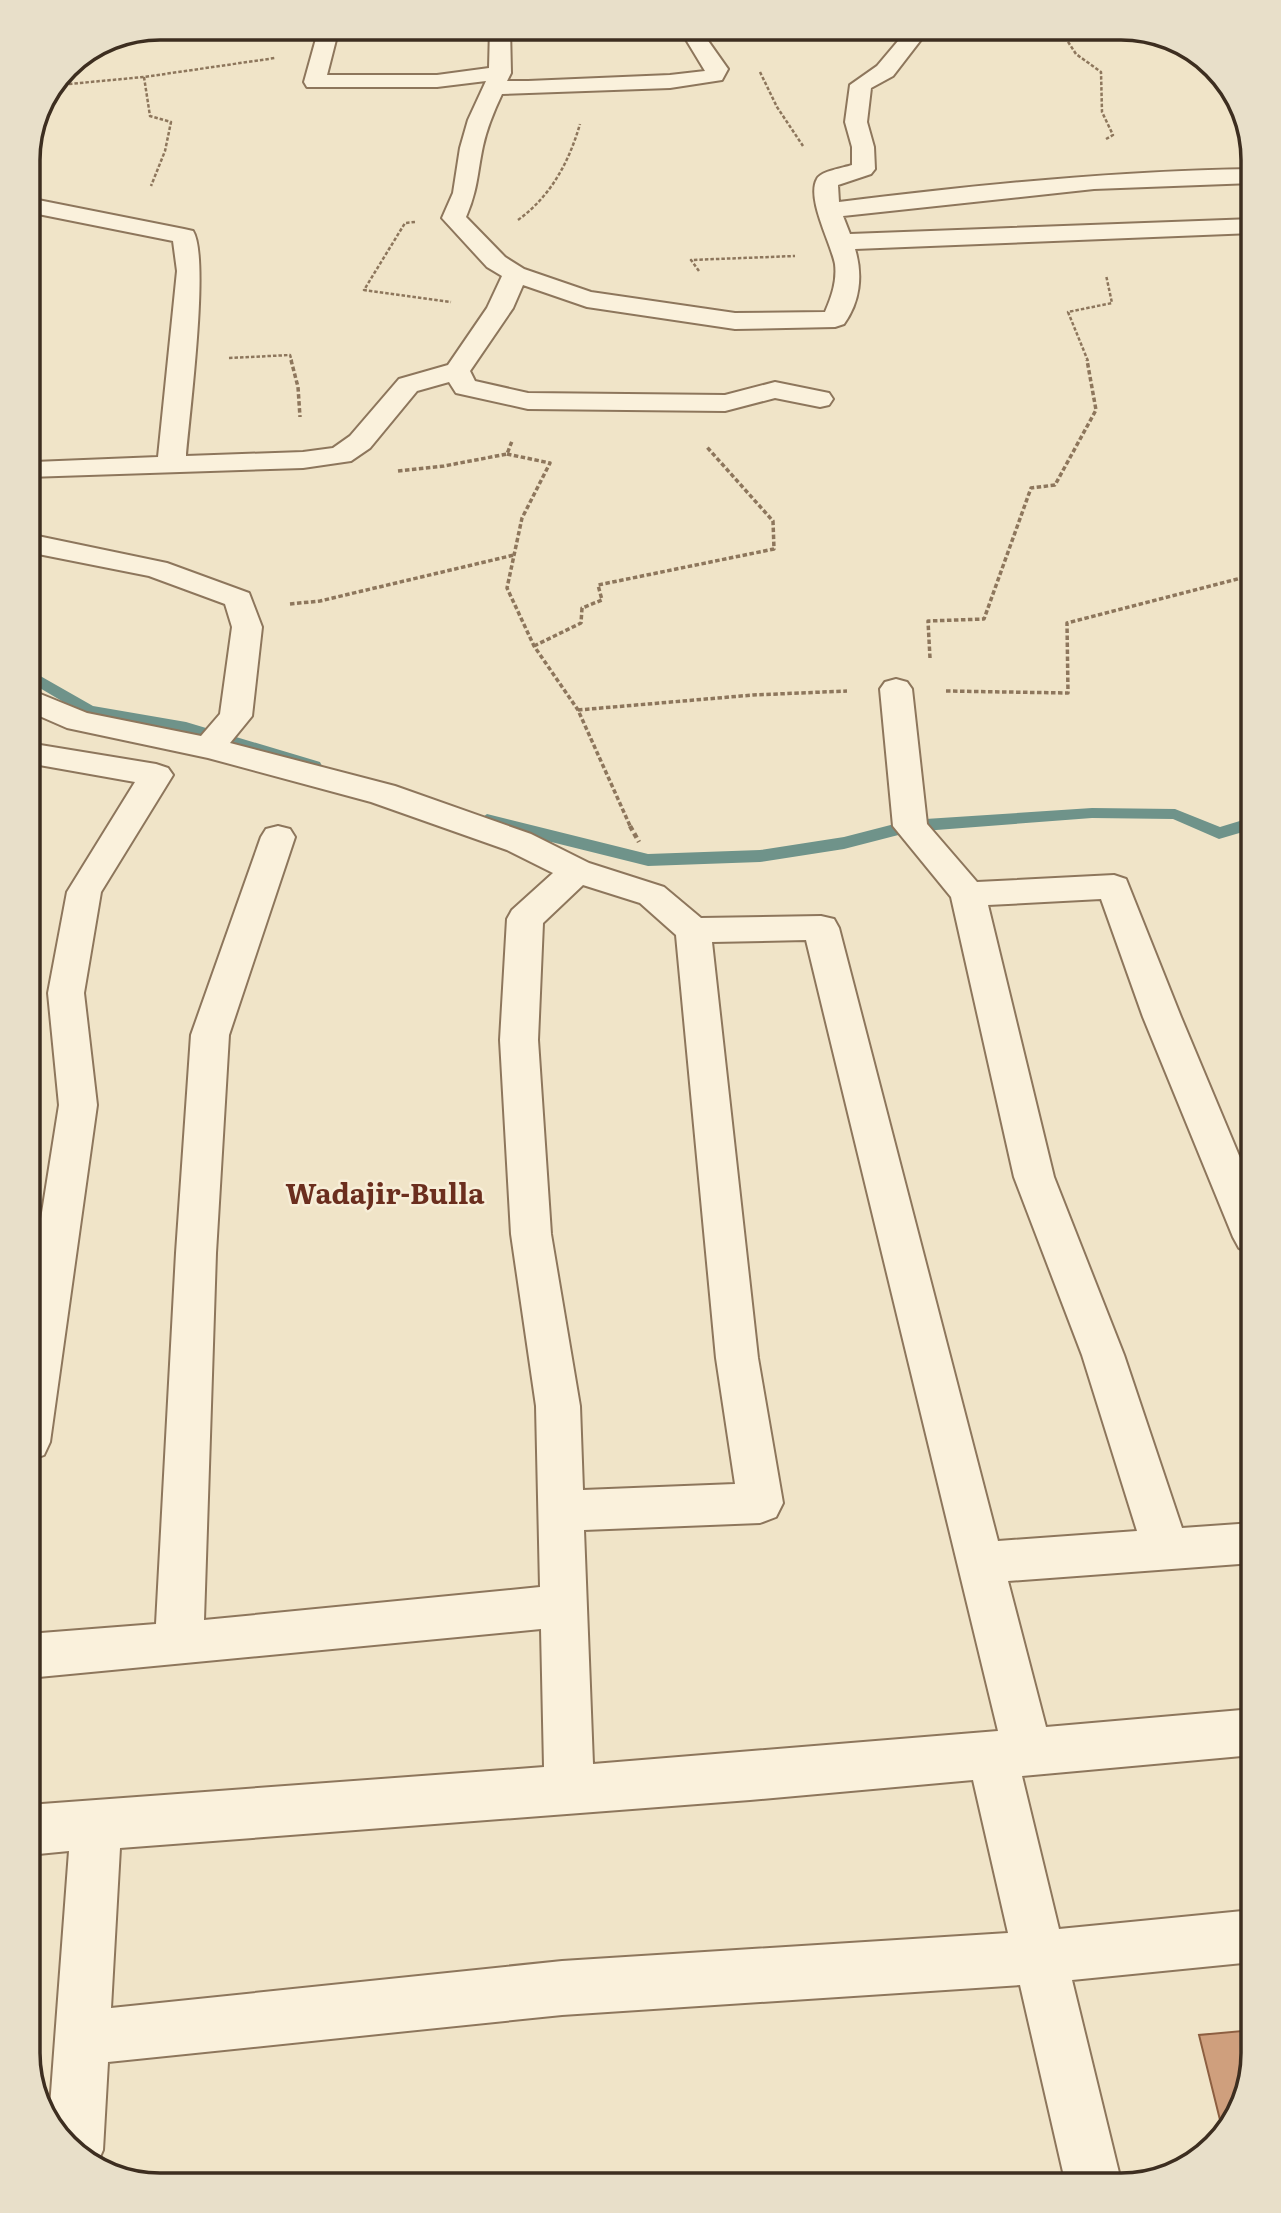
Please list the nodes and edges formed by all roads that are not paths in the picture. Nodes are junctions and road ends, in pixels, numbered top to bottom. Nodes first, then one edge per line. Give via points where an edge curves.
1 (325, 40) edge
2 (500, 40) edge
3 (697, 41) edge
4 (910, 41) edge
5 (498, 80) junction
6 (1241, 176) edge
7 (41, 207) edge
8 (831, 210) junction
9 (1241, 227) edge
10 (841, 242) junction
11 (515, 274) junction
12 (457, 371) junction
13 (820, 399) dead end
14 (171, 465) junction
15 (41, 470) edge
16 (41, 546) edge
17 (896, 689) dead end
18 (41, 705) edge
19 (78, 721) junction
20 (209, 748) junction
21 (41, 757) edge
22 (41, 764) edge
23 (278, 836) dead end
24 (577, 871) junction
25 (968, 894) junction
26 (693, 930) junction
27 (1241, 1208) edge
28 (40, 1359) edge
29 (560, 1511) junction
30 (1241, 1544) edge
31 (1166, 1549) junction
32 (981, 1563) junction
33 (563, 1606) junction
34 (179, 1644) junction
35 (40, 1655) edge
36 (1241, 1733) edge
37 (1010, 1753) junction
38 (569, 1790) junction
39 (96, 1825) junction
40 (40, 1829) edge
41 (1241, 1937) edge
42 (1040, 1957) junction
43 (82, 2038) junction
44 (76, 2138) edge
45 (1091, 2173) edge

1 - 5 street via 315,82
2 - 5 street
3 - 5 street via 717,69 701,79 526,89
4 - 8 street via 885,71 861,85 856,122 863,169 827,181 824,195
5 - 11 street via 479,120 465,193 454,218 496,262
6 - 8 street via 963,193
7 - 14 street via 184,236 189,271
8 - 10 street
9 - 10 street
10 - 11 street via 848,277 835,319 735,321 587,299
11 - 12 street via 500,308
12 - 13 street via 465,387 528,401 726,403 775,390
12 - 14 street via 408,385 360,442 341,455
14 - 15 street
16 - 20 street via 157,569 238,599 247,626 236,716
17 - 25 street via 910,826
18 - 19 street
19 - 20 street
19 - 21 street
20 - 24 street via 383,794 519,842
22 - 28 street via 156,775 84,892 66,993 78,1105
23 - 34 street via 210,1035
24 - 26 street via 652,895
24 - 29 street via 525,919 519,1041 531,1234 558,1406
25 - 27 street via 1114,887
25 - 31 street via 1034,1177 1103,1355
26 - 29 street via 737,1358 760,1503
26 - 32 street via 821,928
29 - 33 street
30 - 31 street
31 - 32 street
32 - 37 street
33 - 34 street
33 - 38 street
34 - 35 street
36 - 37 street
37 - 38 street
37 - 42 street
38 - 39 street
39 - 40 street
39 - 43 street
41 - 42 street
42 - 43 street via 562,1988
42 - 45 street
43 - 44 street

